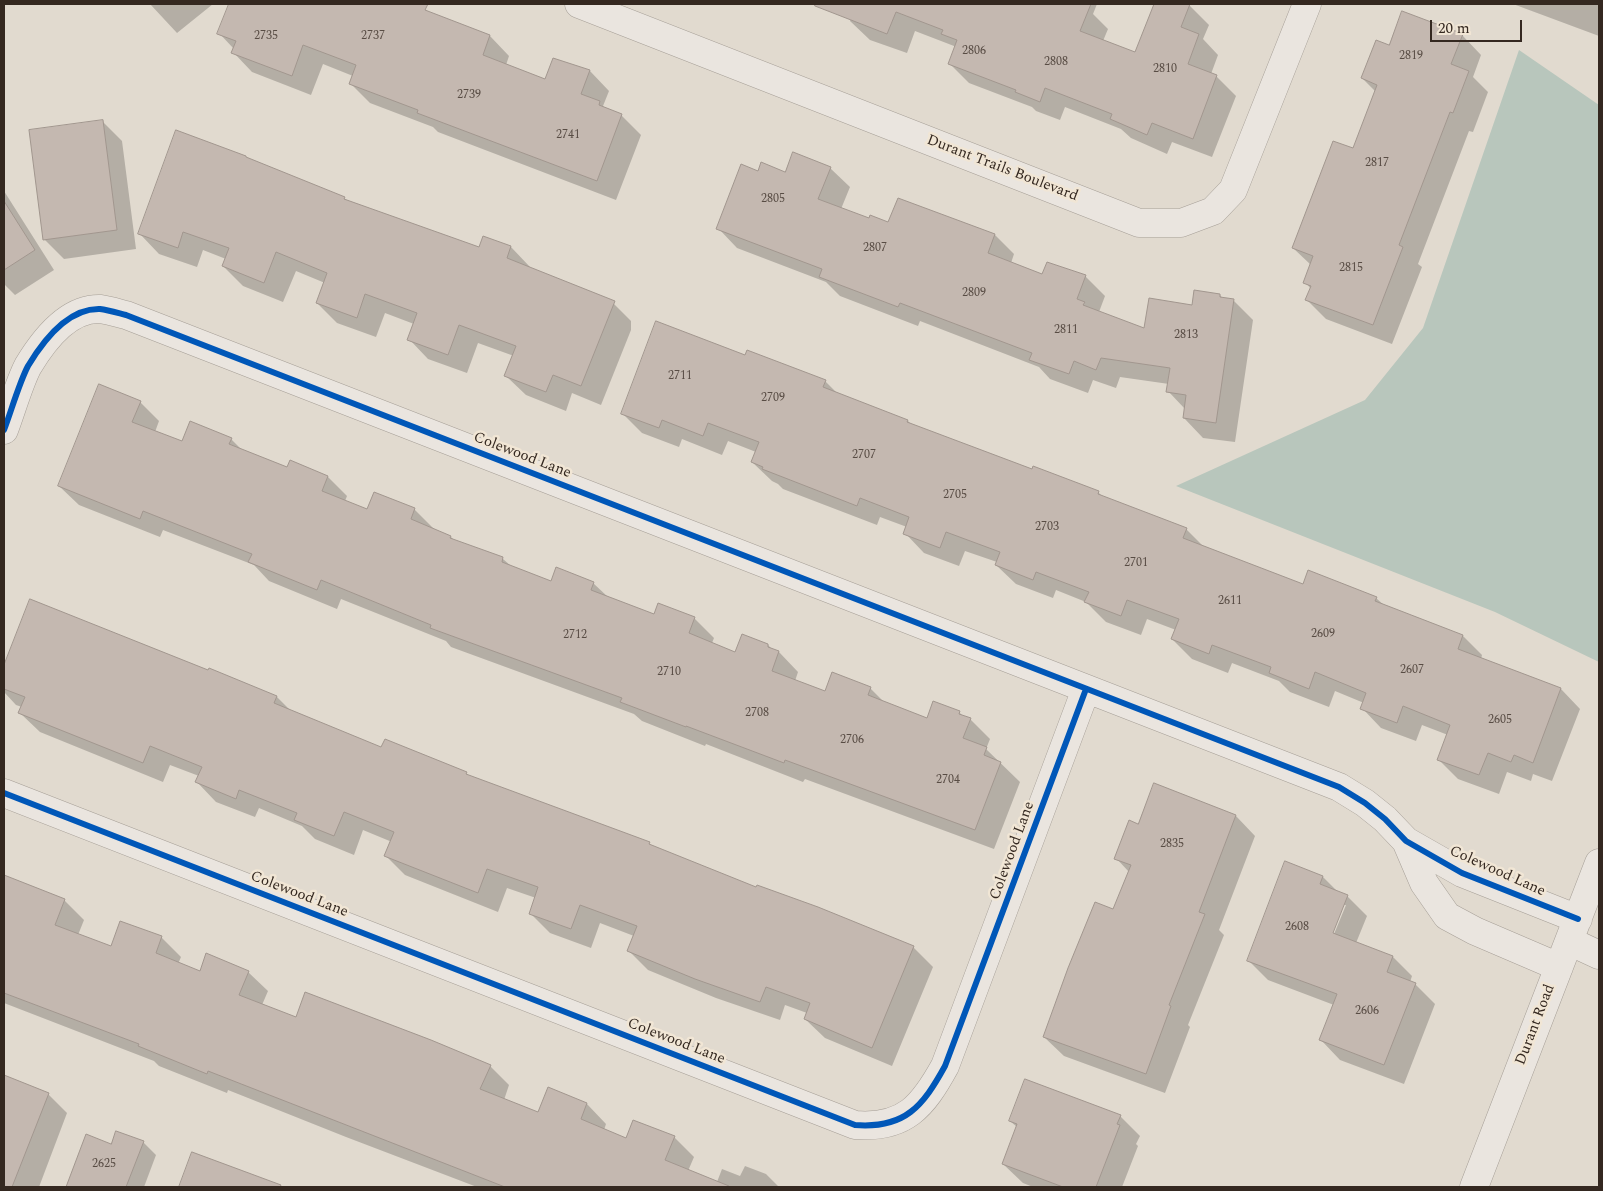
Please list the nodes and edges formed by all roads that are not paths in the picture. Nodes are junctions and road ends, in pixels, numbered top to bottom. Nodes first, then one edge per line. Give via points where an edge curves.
1 (579, 4) edge
2 (1307, 4) edge
3 (4, 430) edge
4 (1086, 689) junction
5 (4, 793) edge
6 (1406, 840) junction
7 (1599, 863) edge
8 (1573, 930) junction
9 (1599, 955) edge
10 (1559, 966) junction
11 (1474, 1187) edge

1 - 2 street, Durant Trails Boulevard via 1139,223 1180,223 1213,211 1233,190
3 - 4 street, Colewood Lane via 28,367 59,326 79,313 99,309 126,315
4 - 5 street, Colewood Lane via 945,1066 919,1107 904,1118 873,1127 855,1125
4 - 6 street, Colewood Lane via 1339,787 1365,803
6 - 8 street, Colewood Lane
6 - 10 street, Colewood Lane via 1424,883 1447,916
7 - 8 street, Durant Road
8 - 9 street, Colewood Lane
8 - 10 street, Durant Road
10 - 11 street, Durant Road

